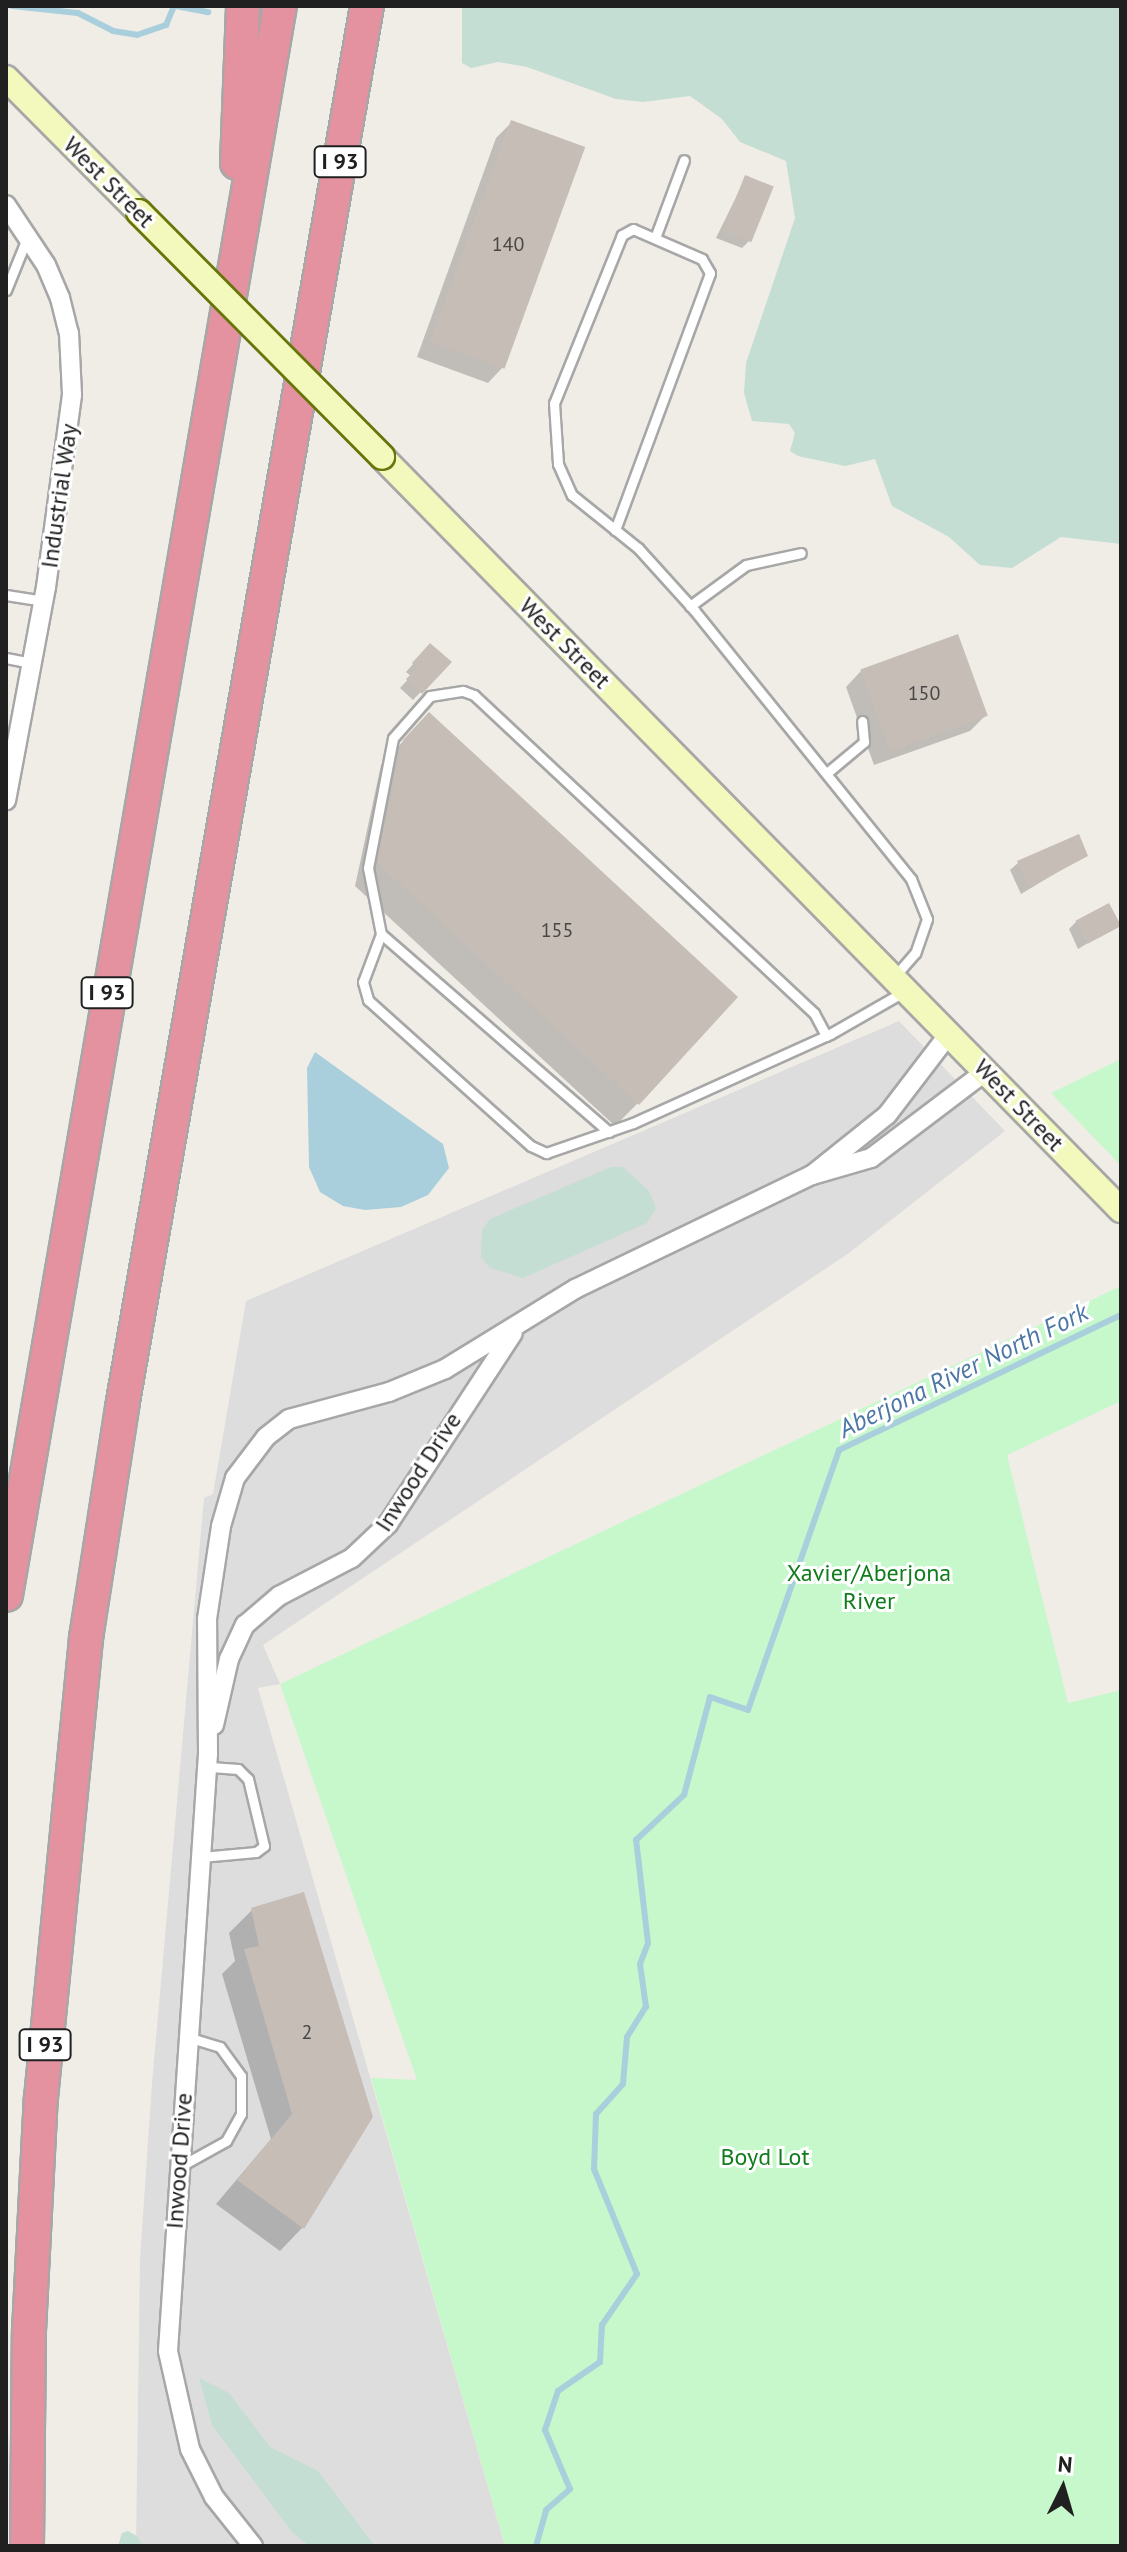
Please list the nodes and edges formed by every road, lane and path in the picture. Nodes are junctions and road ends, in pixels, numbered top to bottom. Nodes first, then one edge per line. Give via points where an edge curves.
1 (243, 6) edge
2 (280, 6) edge
3 (367, 6) edge
4 (6, 78) edge
5 (684, 160) dead end
6 (6, 205) edge
7 (28, 236) junction
8 (655, 238) junction
9 (237, 250) junction
10 (6, 290) edge
11 (615, 530) junction
12 (801, 553) dead end
13 (6, 595) edge
14 (43, 601) junction
15 (690, 606) junction
16 (6, 658) edge
17 (32, 663) junction
18 (862, 721) dead end
19 (828, 772) junction
20 (6, 800) edge
21 (381, 934) junction
22 (900, 984) junction
23 (949, 1034) junction
24 (826, 1036) junction
25 (986, 1071) junction
26 (609, 1132) junction
27 (812, 1175) junction
28 (1121, 1210) edge
29 (519, 1324) junction
30 (6, 1595) edge
31 (208, 1761) junction
32 (201, 1857) junction
33 (188, 2037) junction
34 (179, 2167) junction
35 (27, 2546) edge
36 (253, 2546) edge

1 - 9 highway via 237,76
2 - 9 highway, I 93
3 - 35 highway, I 93 via 86,1638 42,2083 29,2331
4 - 22 main road, West Street, bridge
5 - 8 lane
6 - 7 street, Industrial Way
7 - 10 lane
7 - 14 street, Industrial Way via 60,298 72,367 65,468
8 - 11 lane via 704,260 710,273
8 - 11 lane via 633,229 622,235 552,417 563,480 572,495
9 - 30 highway, I 93
11 - 15 lane
12 - 15 lane via 746,565
13 - 14 lane
14 - 17 street, Industrial Way
15 - 19 lane
16 - 17 lane
17 - 20 street, Industrial Way
18 - 19 lane via 864,742
19 - 22 lane via 924,903 922,940
21 - 24 lane via 368,868 395,732 427,698 465,691 814,1013
21 - 26 lane
21 - 26 lane via 363,982 368,1000 531,1146 551,1153
22 - 23 main road, West Street
22 - 24 lane
23 - 25 main road, West Street
23 - 27 street, Inwood Drive via 887,1115
24 - 26 lane
25 - 27 street, Inwood Drive via 871,1158
25 - 28 main road, West Street via 1107,1189
27 - 29 street, Inwood Drive via 575,1289
29 - 31 street, Inwood Drive via 388,1524 352,1558 279,1596 245,1625 229,1659
29 - 31 street, Inwood Drive via 481,1350 407,1386 297,1415 266,1437 245,1461 221,1526 207,1619
31 - 32 street, Inwood Drive
31 - 32 lane via 238,1769 248,1779 264,1846 256,1852
32 - 33 street, Inwood Drive
33 - 34 street, Inwood Drive
33 - 34 lane via 220,2047 241,2076 241,2114 226,2141
34 - 36 street, Inwood Drive via 168,2328 173,2389 202,2476

